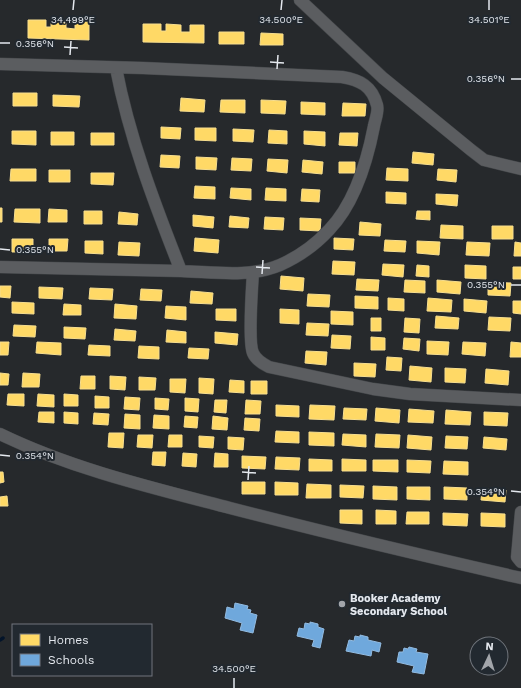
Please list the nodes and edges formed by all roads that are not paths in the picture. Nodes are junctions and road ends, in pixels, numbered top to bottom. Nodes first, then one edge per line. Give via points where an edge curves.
1 (300, 0) edge
2 (2, 68) edge
3 (116, 68) junction
4 (521, 169) edge
5 (0, 267) edge
6 (181, 271) junction
7 (253, 272) junction
8 (521, 400) edge
9 (0, 434) edge
10 (521, 512) edge
11 (521, 562) edge
12 (521, 578) edge

1 - 4 street via 383,78 484,160
2 - 3 street
3 - 6 street via 122,102
3 - 7 street via 342,77 358,80 370,89 378,106 369,153 344,211 330,230 292,259 273,268
5 - 6 street
6 - 7 street
7 - 8 street via 253,353 260,362 269,367 373,389 410,394
9 - 12 street via 88,469 189,498 391,549
10 - 11 street via 517,557

